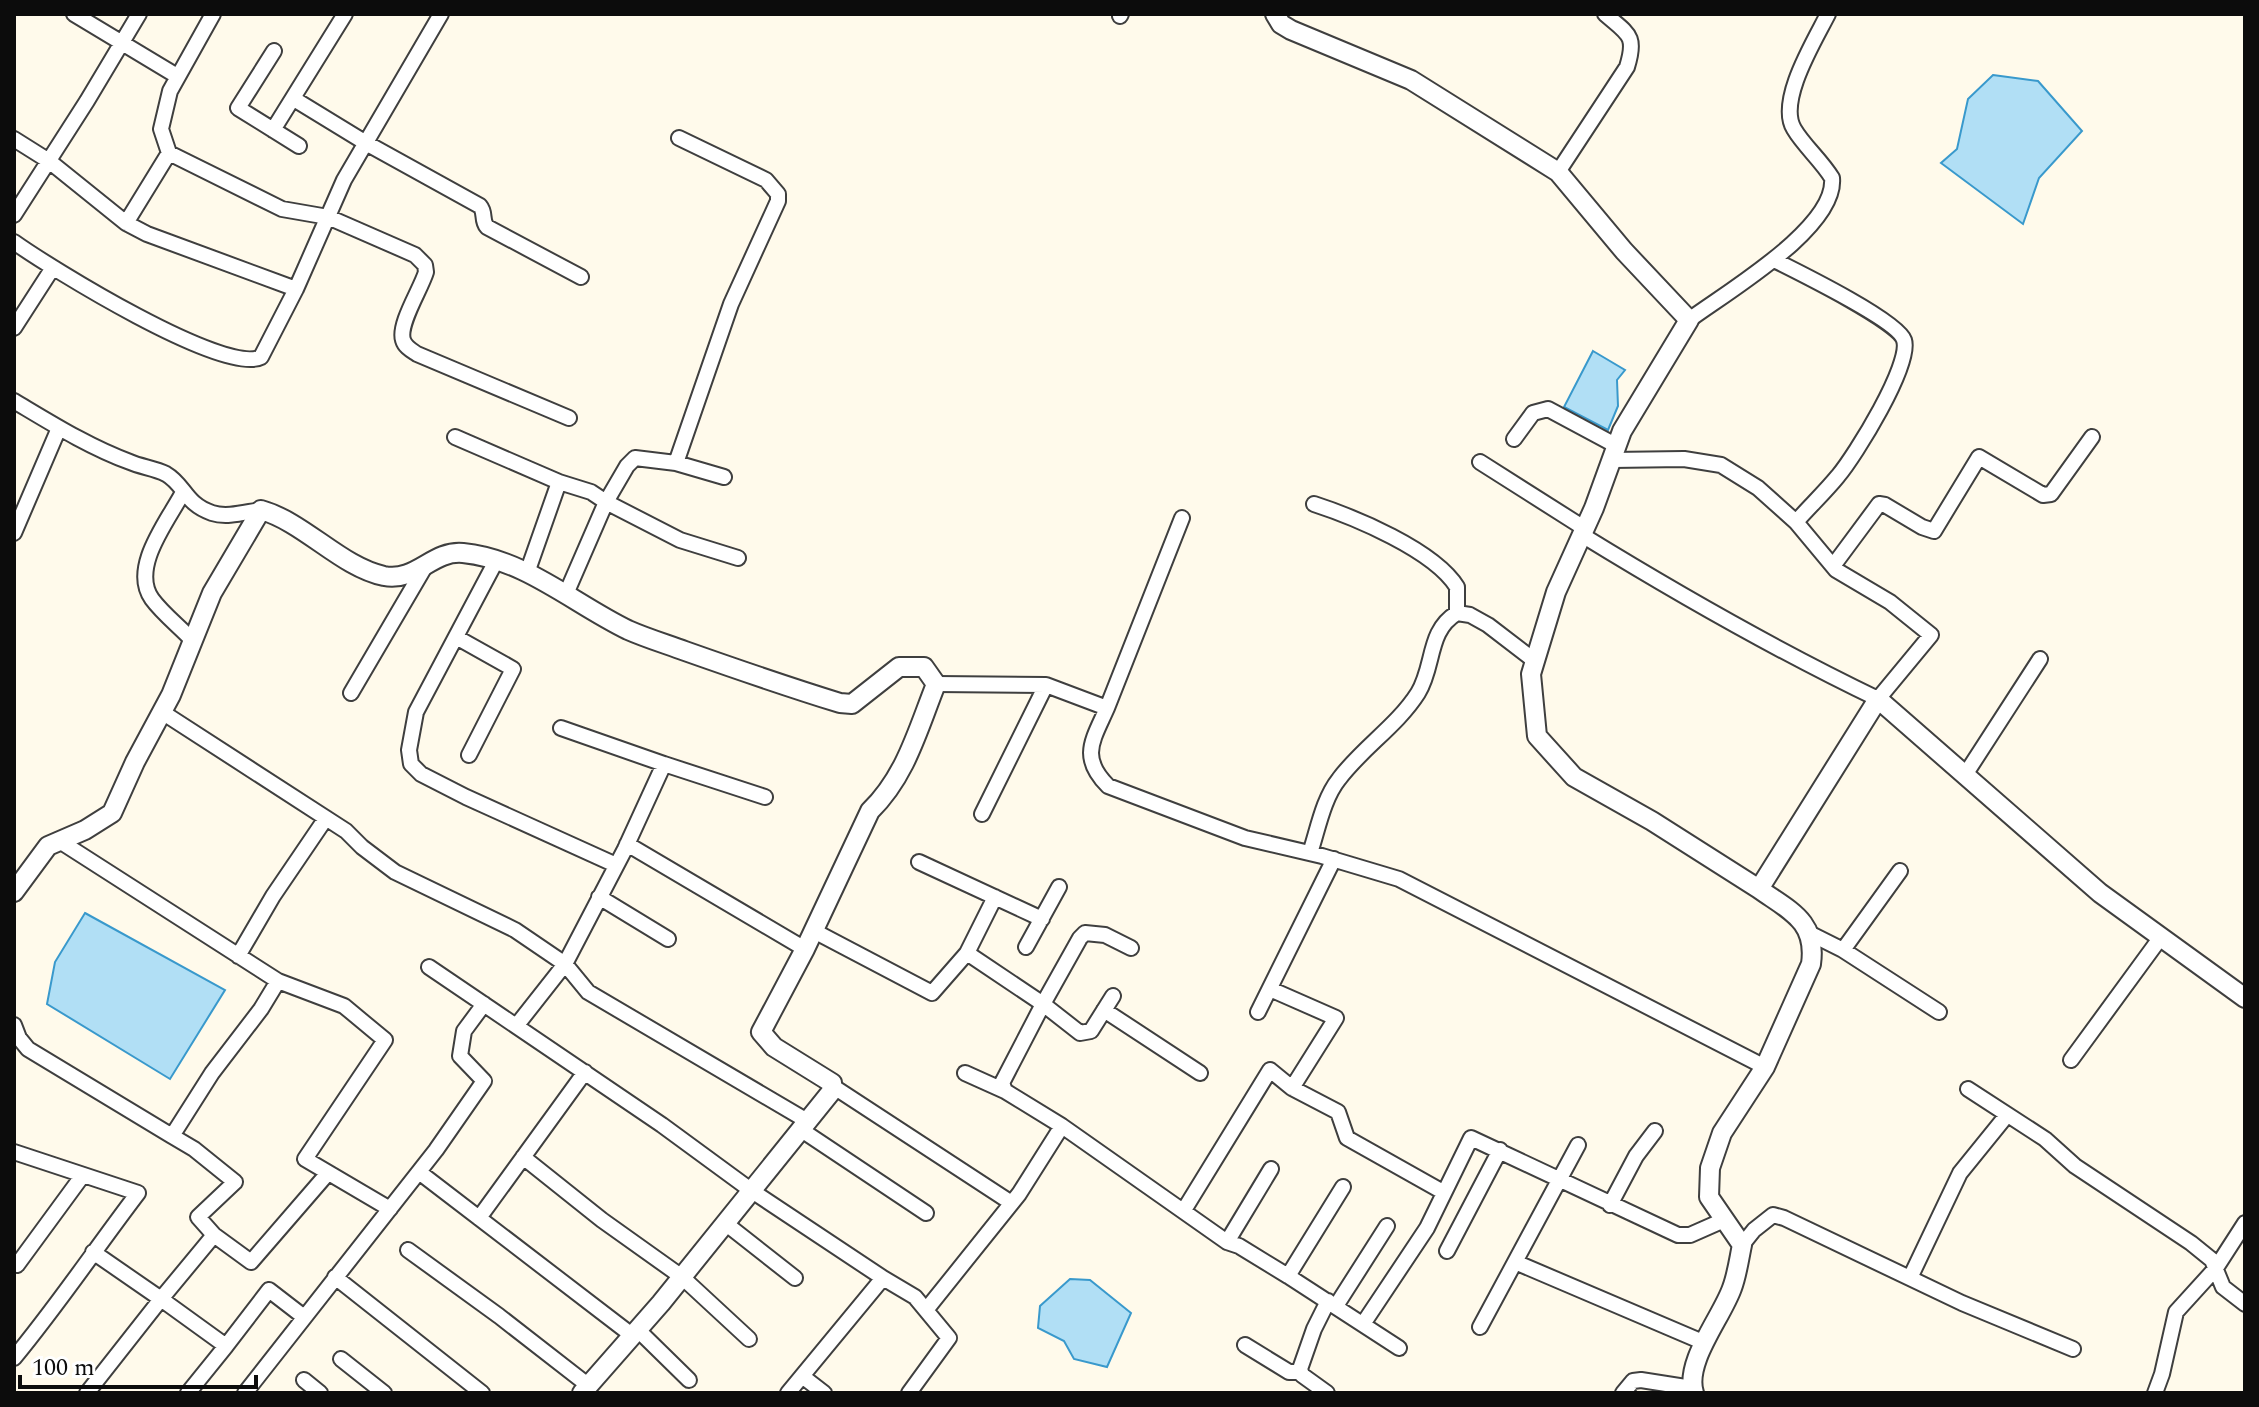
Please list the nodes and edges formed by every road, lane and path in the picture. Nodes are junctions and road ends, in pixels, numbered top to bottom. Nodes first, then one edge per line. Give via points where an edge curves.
1 (74, 14) edge
2 (139, 14) edge
3 (213, 14) edge
4 (345, 14) edge
5 (441, 14) edge
6 (1275, 14) edge
7 (1605, 14) edge
8 (1828, 14) edge
9 (122, 43) junction
10 (274, 51) dead end
11 (177, 76) junction
12 (294, 99) junction
13 (273, 130) junction
14 (679, 138) dead end
15 (14, 139) edge
16 (366, 143) junction
17 (299, 146) dead end
18 (169, 153) junction
19 (49, 161) junction
20 (1558, 172) junction
21 (14, 215) edge
22 (328, 217) junction
23 (126, 223) junction
24 (14, 242) edge
25 (1774, 260) junction
26 (52, 269) junction
27 (581, 277) dead end
28 (296, 289) junction
29 (1689, 320) junction
30 (14, 328) edge
31 (14, 401) edge
32 (569, 418) dead end
33 (59, 428) junction
34 (455, 437) dead end
35 (2092, 437) dead end
36 (1514, 439) dead end
37 (1614, 453) junction
38 (1480, 462) dead end
39 (676, 463) junction
40 (724, 477) dead end
41 (559, 482) junction
42 (182, 494) junction
43 (606, 502) junction
44 (1314, 504) dead end
45 (261, 510) junction
46 (1182, 518) dead end
47 (1796, 522) junction
48 (14, 533) edge
49 (1582, 535) junction
50 (738, 558) dead end
51 (496, 561) junction
52 (426, 565) junction
53 (1833, 566) junction
54 (527, 573) junction
55 (566, 594) junction
56 (1457, 613) junction
57 (456, 637) junction
58 (193, 641) junction
59 (2040, 659) dead end
60 (1535, 661) junction
61 (936, 684) junction
62 (1046, 685) junction
63 (351, 693) dead end
64 (1878, 699) junction
65 (1107, 708) junction
66 (162, 712) junction
67 (561, 728) dead end
68 (469, 755) dead end
69 (664, 764) junction
70 (1965, 775) junction
71 (765, 797) dead end
72 (982, 814) dead end
73 (326, 818) junction
74 (58, 840) junction
75 (627, 844) junction
76 (1310, 853) junction
77 (1334, 859) junction
78 (919, 862) dead end
79 (616, 865) junction
80 (20, 871) edge
81 (1900, 871) dead end
82 (1059, 887) dead end
83 (1759, 889) junction
84 (14, 892) edge
85 (599, 897) junction
86 (995, 897) junction
87 (1042, 919) junction
88 (814, 931) junction
89 (1811, 934) junction
90 (2161, 937) junction
91 (668, 939) dead end
92 (1026, 947) dead end
93 (1131, 948) dead end
94 (805, 949) junction
95 (1843, 950) junction
96 (967, 953) junction
97 (238, 956) junction
98 (565, 964) junction
99 (429, 967) dead end
100 (278, 981) junction
101 (1270, 989) junction
102 (1113, 996) dead end
103 (2245, 998) edge
104 (484, 1004) junction
105 (1043, 1004) junction
106 (1104, 1010) junction
107 (1258, 1012) dead end
108 (1939, 1012) dead end
109 (14, 1025) edge
110 (517, 1025) junction
111 (2071, 1060) dead end
112 (1765, 1067) junction
113 (585, 1072) junction
114 (965, 1073) dead end
115 (1200, 1073) dead end
116 (834, 1087) junction
117 (1292, 1088) junction
118 (1968, 1089) dead end
119 (1005, 1091) junction
120 (2007, 1115) junction
121 (1062, 1126) junction
122 (806, 1127) junction
123 (1655, 1131) dead end
124 (172, 1136) junction
125 (1578, 1145) dead end
126 (1500, 1150) junction
127 (16, 1157) edge
128 (523, 1157) junction
129 (1271, 1169) dead end
130 (419, 1172) junction
131 (328, 1173) junction
132 (83, 1175) junction
133 (1560, 1179) junction
134 (1343, 1187) dead end
135 (752, 1191) junction
136 (1443, 1192) junction
137 (1010, 1202) junction
138 (1610, 1205) junction
139 (390, 1209) junction
140 (1184, 1210) junction
141 (926, 1213) dead end
142 (479, 1218) junction
143 (1724, 1220) junction
144 (725, 1223) junction
145 (2245, 1223) edge
146 (1387, 1226) dead end
147 (214, 1235) junction
148 (1227, 1242) junction
149 (1742, 1245) junction
150 (408, 1250) dead end
151 (1447, 1251) dead end
152 (93, 1252) junction
153 (1515, 1262) junction
154 (17, 1265) dead end
155 (2216, 1268) junction
156 (1288, 1276) junction
157 (335, 1277) junction
158 (682, 1277) junction
159 (795, 1278) dead end
160 (883, 1278) junction
161 (1910, 1278) junction
162 (161, 1299) junction
163 (1332, 1304) junction
164 (2245, 1304) edge
165 (926, 1310) junction
166 (304, 1317) junction
167 (1363, 1324) junction
168 (1480, 1327) dead end
169 (635, 1333) junction
170 (749, 1339) dead end
171 (1705, 1343) junction
172 (1245, 1345) dead end
173 (226, 1346) junction
174 (1399, 1348) dead end
175 (2073, 1349) dead end
176 (16, 1350) edge
177 (341, 1359) dead end
178 (1301, 1372) junction
179 (802, 1376) junction
180 (304, 1380) dead end
181 (689, 1380) dead end
182 (1693, 1390) edge
183 (585, 1391) edge
184 (87, 1393) edge
185 (188, 1393) edge
186 (245, 1393) edge
187 (320, 1393) edge
188 (384, 1393) edge
189 (482, 1393) edge
190 (788, 1393) edge
191 (824, 1393) edge
192 (909, 1393) edge
193 (1327, 1393) edge
194 (1623, 1393) edge
195 (2155, 1393) edge

1 - 9 street
2 - 9 street
3 - 11 street
4 - 12 street
5 - 16 street
6 - 20 street via 1291,30 1411,80
7 - 20 street via 1632,40 1627,67
8 - 25 street via 1788,112 1793,128 1819,158 1833,186 1818,215
9 - 11 street
9 - 19 street
10 - 13 street via 238,106
11 - 18 street via 161,129
12 - 13 street
12 - 16 street
13 - 17 street
14 - 39 street via 766,180 778,201 731,304
15 - 19 street
16 - 22 street
16 - 27 street via 480,206 487,227
18 - 22 street via 282,209
18 - 23 street
19 - 21 street
19 - 23 street
20 - 29 street
22 - 28 street
22 - 32 street via 415,255 425,265 403,325 405,345
23 - 28 street
24 - 26 street
25 - 29 street
25 - 47 street via 1890,324 1904,340 1892,386 1861,445
26 - 28 street via 153,325 249,361 266,350
26 - 30 street
29 - 37 street
31 - 33 street
33 - 42 street via 130,463 162,472
33 - 48 street
34 - 41 street
35 - 53 street via 2051,494 2043,495 1979,457 1934,531 1879,504
36 - 37 street via 1533,413 1548,409
37 - 47 street via 1721,465 1758,488
37 - 49 street
38 - 49 street via 1584,528
39 - 40 street
39 - 43 street via 635,458
41 - 43 street
41 - 54 street
42 - 45 street via 215,514
42 - 58 street via 151,550 145,586
43 - 50 street via 680,540
43 - 55 street
44 - 56 street via 1404,543 1436,566 1457,587
45 - 52 street via 382,576 405,577
45 - 58 street via 212,593
46 - 65 street
47 - 53 street
49 - 60 street via 1556,592
49 - 64 street
51 - 52 street via 462,553 440,556
51 - 54 street
51 - 57 street
52 - 63 street
53 - 64 street via 1931,635
54 - 55 street
55 - 61 street via 628,630 840,703 852,704 899,667 924,667
56 - 60 street via 1488,625
56 - 76 street via 1440,628 1419,692 1338,780
57 - 68 street via 513,669
57 - 79 street via 416,712 411,764 466,797
58 - 66 street
59 - 70 street
60 - 83 street via 1531,674 1537,736 1574,777
61 - 62 street
61 - 88 street via 900,776 870,811
62 - 65 street
62 - 72 street
64 - 70 street
64 - 83 street
65 - 76 street via 1090,756 1095,773 1108,786 1245,838
66 - 73 street
66 - 74 street via 112,813
67 - 69 street
69 - 71 street
69 - 75 street
70 - 90 street via 2100,893
73 - 97 street
73 - 98 street via 395,872 515,930
74 - 80 street
74 - 97 street
75 - 79 street
75 - 94 street
76 - 77 street
77 - 101 street
77 - 112 street via 1399,879
78 - 86 street
79 - 85 street
80 - 84 street
81 - 95 street
82 - 87 street
83 - 89 street via 1802,919
85 - 91 street
85 - 98 street
86 - 87 street
86 - 96 street
87 - 92 street
88 - 94 street
88 - 96 street via 932,993
89 - 95 street
89 - 112 street via 1811,964
90 - 103 street
90 - 111 street
93 - 105 street via 1105,935 1085,933
94 - 116 street via 761,1032 774,1047
95 - 108 street
96 - 105 street
97 - 100 street
98 - 110 street
98 - 122 street via 588,992
99 - 104 street
100 - 124 street
100 - 131 street via 344,1006 385,1040 305,1159
101 - 107 street
101 - 117 street via 1336,1018
102 - 106 street
104 - 110 street
104 - 130 street via 464,1031 460,1056 484,1081
105 - 106 street via 1085,1034
105 - 119 street via 1002,1083
106 - 115 street
109 - 124 street via 28,1049
110 - 113 street
112 - 143 street via 1722,1133 1710,1168 1709,1197
113 - 128 street
113 - 135 street
114 - 119 street
116 - 122 street
116 - 137 street
117 - 136 street via 1338,1112 1347,1138
117 - 140 street via 1270,1070
118 - 120 street
119 - 121 street
120 - 155 street via 2191,1243
120 - 161 street via 1960,1173
121 - 137 street
121 - 140 street
122 - 135 street
122 - 141 street
123 - 138 street
124 - 147 street via 235,1182 198,1217
125 - 133 street
126 - 133 street
126 - 136 street via 1471,1138
126 - 151 street
127 - 132 street
128 - 142 street
128 - 158 street
129 - 148 street
130 - 139 street
130 - 142 street
131 - 139 street
131 - 147 street via 251,1262
132 - 152 street via 138,1193
132 - 154 street
133 - 138 street
133 - 153 street
134 - 156 street
135 - 144 street
135 - 160 street
136 - 167 street via 1422,1237
137 - 165 street
138 - 143 street via 1678,1235
139 - 157 street
140 - 148 street
142 - 169 street
143 - 149 street
144 - 158 street
144 - 159 street
145 - 155 street
146 - 163 street
147 - 162 street
148 - 156 street
149 - 161 street via 1773,1215
149 - 171 street via 1732,1288
150 - 183 street
152 - 162 street
152 - 176 street via 52,1313
153 - 168 street
153 - 171 street
155 - 164 street via 2223,1287
155 - 195 street via 2176,1312
156 - 163 street
157 - 166 street
157 - 189 street
158 - 169 street
158 - 170 street
160 - 165 street
160 - 179 street
161 - 175 street
162 - 173 street
162 - 184 street
163 - 167 street
163 - 178 street via 1314,1329
165 - 192 street via 949,1338
166 - 173 street via 269,1290
166 - 186 street
167 - 174 street
169 - 181 street
169 - 183 street
171 - 182 street via 1695,1363
172 - 178 street via 1289,1372
173 - 185 street
177 - 188 street
178 - 193 street
179 - 190 street
179 - 191 street
180 - 187 street
182 - 194 street via 1641,1380

